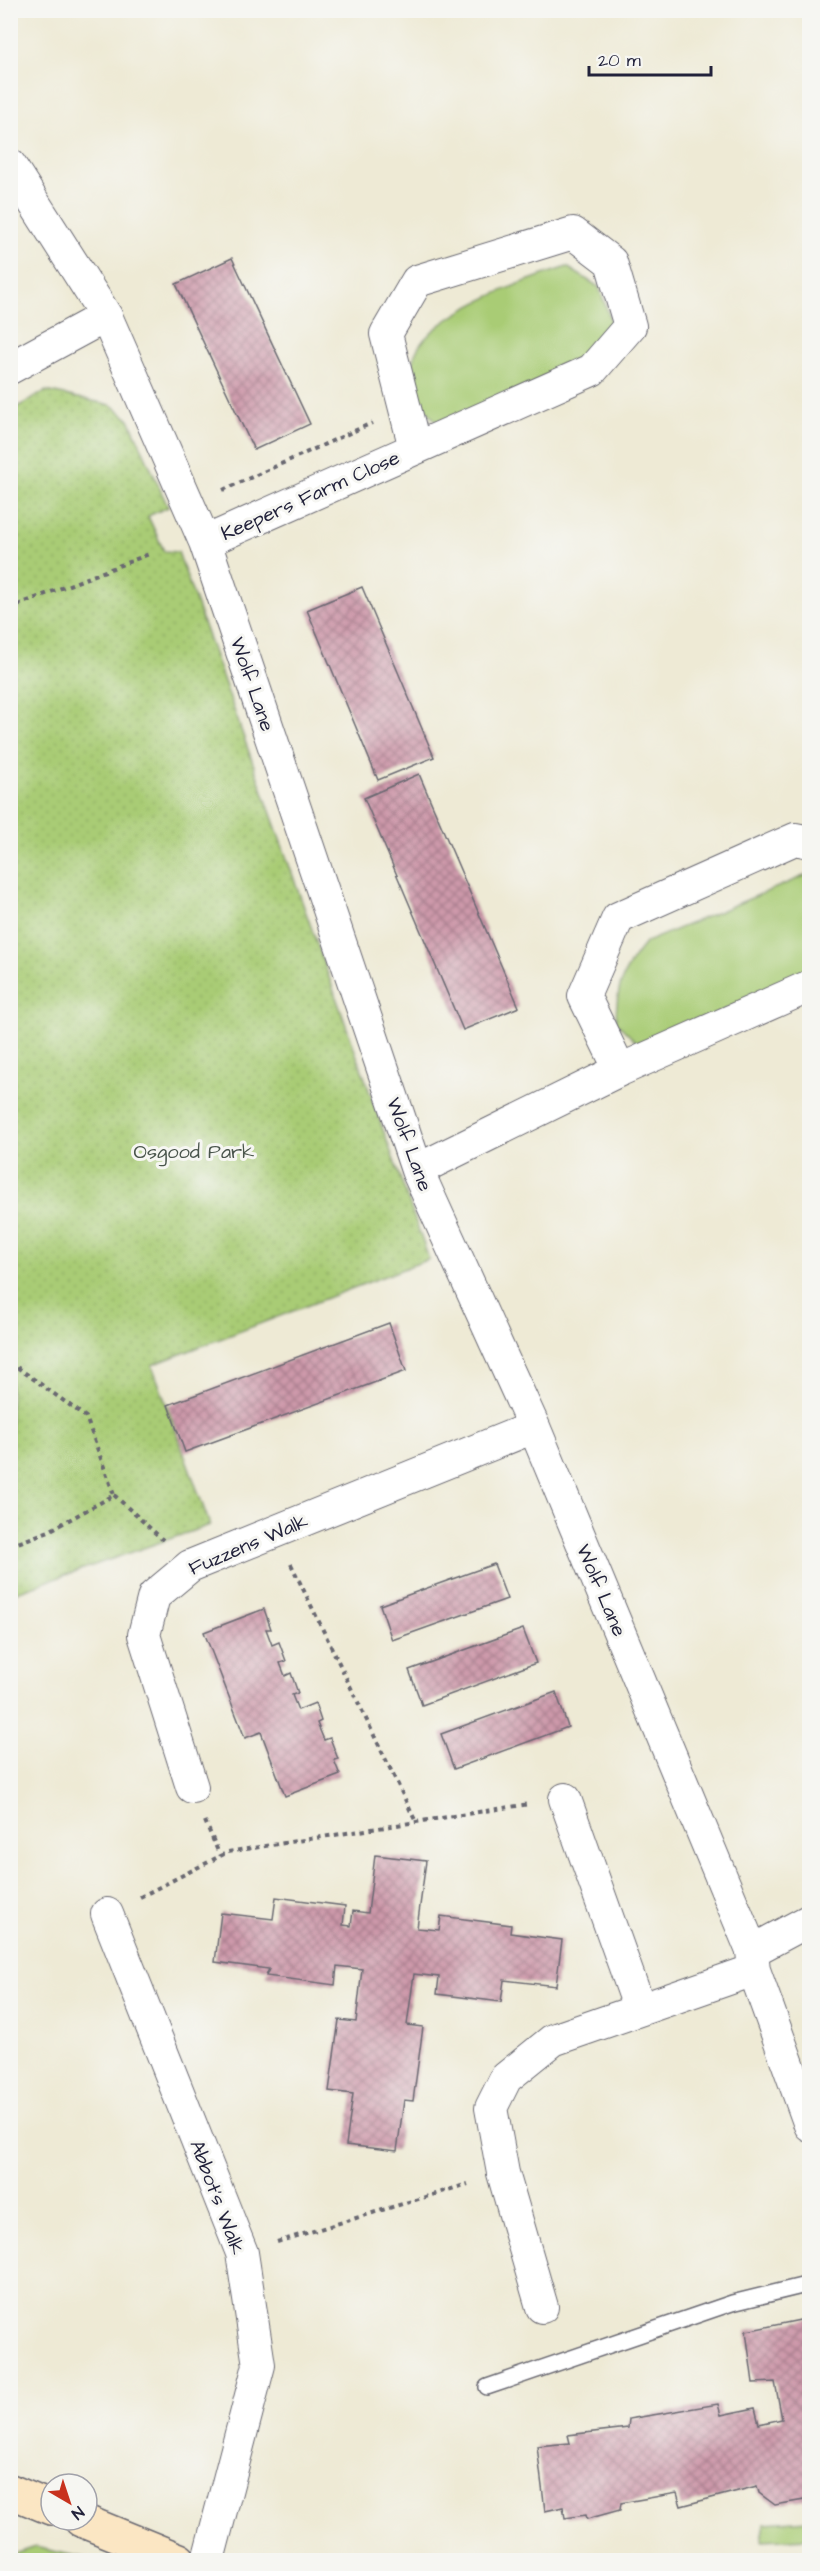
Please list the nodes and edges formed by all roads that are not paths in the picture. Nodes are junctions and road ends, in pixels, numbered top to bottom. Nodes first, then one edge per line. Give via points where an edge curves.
1 (10, 165) edge
2 (106, 316) junction
3 (10, 368) edge
4 (415, 448) junction
5 (205, 542) junction
6 (810, 842) edge
7 (810, 986) edge
8 (620, 1070) junction
9 (417, 1170) junction
10 (534, 1427) junction
11 (192, 1787) dead end
12 (565, 1799) road end
13 (107, 1914) road end
14 (810, 1920) edge
15 (753, 1960) junction
16 (640, 2009) junction
17 (810, 2125) edge
18 (810, 2284) edge
19 (542, 2307) dead end
20 (487, 2387) dead end
21 (10, 2491) edge
22 (39, 2503) edge
23 (99, 2527) edge
24 (179, 2560) edge
25 (208, 2560) edge

1 - 2 street, Wolf Lane
2 - 3 street
2 - 5 street, Wolf Lane
4 - 4 street, Keepers Farm Close via 592,370 630,326 611,262 573,233 417,281 386,334
4 - 5 street, Keepers Farm Close
5 - 9 street, Wolf Lane
6 - 8 street via 795,839 618,918 584,996
7 - 8 street
8 - 9 street
9 - 10 street, Wolf Lane
10 - 11 street, Fuzzens Walk via 190,1566 154,1596 144,1635
10 - 15 street, Wolf Lane
12 - 16 street
13 - 25 street, Abbot's Walk via 242,2253 259,2365
14 - 15 street
15 - 16 street
15 - 17 street, Wolf Lane
16 - 19 street via 554,2040 506,2078 491,2108 503,2173
18 - 20 lane via 732,2303
21 - 22 street
23 - 24 street

